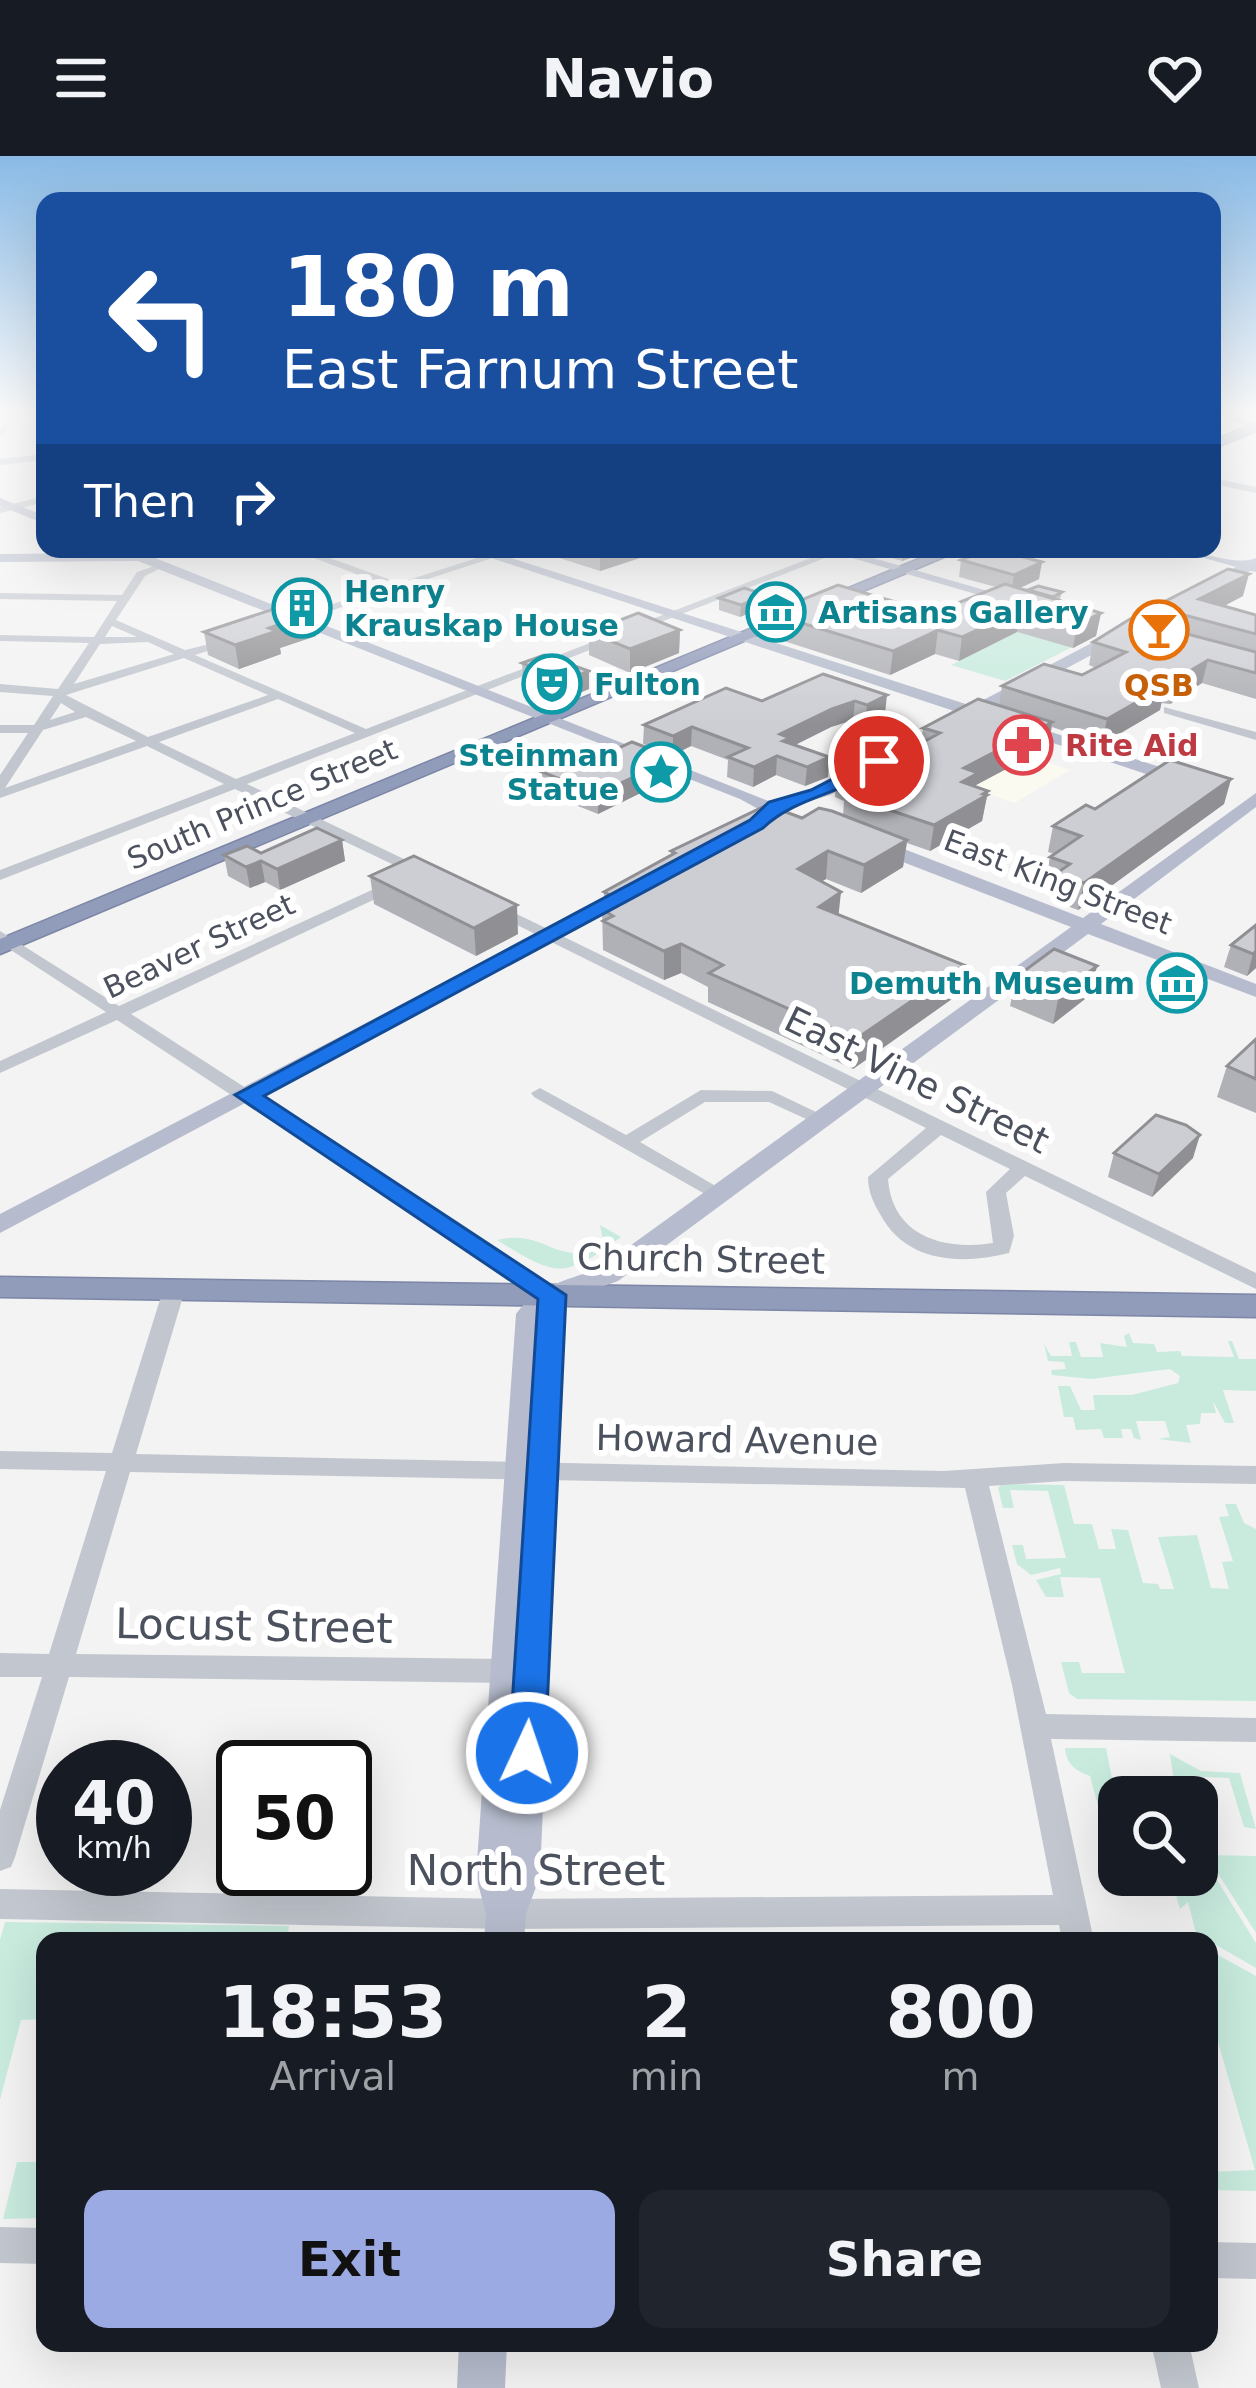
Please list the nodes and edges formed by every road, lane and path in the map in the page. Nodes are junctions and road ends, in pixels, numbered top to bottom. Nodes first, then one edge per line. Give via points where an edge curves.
1 (0, 558) edge
2 (36, 558) edge
3 (142, 558) edge
4 (320, 558) edge
5 (487, 558) edge
6 (499, 558) edge
7 (814, 558) edge
8 (861, 558) edge
9 (935, 558) edge
10 (1218, 558) edge
11 (159, 565) junction
12 (1253, 566) edge
13 (904, 571) junction
14 (398, 586) junction
15 (0, 596) edge
16 (124, 598) junction
17 (1028, 605) edge
18 (671, 614) junction
19 (297, 619) junction
20 (110, 621) junction
21 (1092, 623) edge
22 (264, 629) edge
23 (1125, 632) junction
24 (241, 636) edge
25 (0, 638) edge
26 (740, 638) junction
27 (96, 640) junction
28 (157, 641) junction
29 (1156, 641) edge
30 (185, 653) junction
31 (844, 672) junction
32 (826, 680) edge
33 (0, 688) edge
34 (477, 689) junction
35 (57, 693) junction
36 (278, 695) junction
37 (1168, 710) dead end
38 (88, 712) junction
39 (973, 712) junction
40 (548, 717) junction
41 (0, 729) edge
42 (34, 729) junction
43 (365, 733) junction
44 (1256, 736) edge
45 (150, 741) junction
46 (2, 780) edge
47 (236, 783) junction
48 (1197, 785) edge
49 (1218, 792) edge
50 (0, 794) edge
51 (1254, 802) edge
52 (769, 810) junction
53 (307, 818) junction
54 (796, 820) edge
55 (734, 836) edge
56 (859, 838) edge
57 (420, 872) junction
58 (0, 875) edge
59 (651, 880) edge
60 (442, 883) edge
61 (480, 901) edge
62 (1085, 925) junction
63 (550, 935) junction
64 (4, 942) edge
65 (1256, 991) edge
66 (118, 1014) junction
67 (0, 1068) edge
68 (865, 1091) junction
69 (540, 1093) dead end
70 (247, 1095) junction
71 (824, 1120) junction
72 (939, 1127) junction
73 (626, 1143) junction
74 (1022, 1168) junction
75 (718, 1196) junction
76 (0, 1225) edge
77 (1256, 1282) edge
78 (0, 1287) edge
79 (174, 1290) junction
80 (552, 1295) junction
81 (1256, 1306) edge
82 (0, 1460) edge
83 (122, 1462) junction
84 (529, 1470) junction
85 (1256, 1475) edge
86 (974, 1476) junction
87 (0, 1665) edge
88 (60, 1666) junction
89 (507, 1671) junction
90 (1034, 1726) junction
91 (1256, 1730) edge
92 (0, 1857) edge
93 (0, 1904) edge
94 (1075, 1926) edge
95 (505, 1927) edge
96 (0, 2245) edge
97 (36, 2246) edge
98 (1218, 2260) edge
99 (1256, 2261) edge
100 (483, 2352) edge
101 (1172, 2352) edge
102 (481, 2388) edge
103 (1180, 2388) edge

1 - 2 main road
3 - 11 main road
4 - 14 street
5 - 14 street
6 - 18 main road
7 - 18 street
8 - 13 main road
9 - 13 highway, South Prince Street
10 - 12 main road
11 - 16 street via 142,572
11 - 19 main road
12 - 23 main road
13 - 17 main road
13 - 26 highway, South Prince Street
14 - 19 street
15 - 16 street
16 - 20 street
18 - 26 main road
18 - 34 street
19 - 22 street
19 - 34 main road
20 - 27 street
20 - 28 street
21 - 23 main road
23 - 29 main road
23 - 39 main road
24 - 30 street
25 - 27 street
26 - 31 main road
26 - 40 highway, South Prince Street
27 - 28 street
27 - 35 street
28 - 30 street
30 - 35 street
30 - 36 street
31 - 32 street
31 - 39 main road
33 - 35 street
34 - 40 main road
34 - 43 street
35 - 38 street
35 - 42 street
36 - 43 street
36 - 45 street
37 - 44 street
38 - 42 street
38 - 45 street
39 - 48 main road
39 - 52 main road
40 - 52 main road
40 - 53 highway, South Prince Street
41 - 42 street
42 - 46 street
43 - 47 street
45 - 47 street
45 - 50 street
47 - 53 street
47 - 58 street
49 - 51 main road
51 - 62 main road
52 - 54 main road
52 - 55 main road
53 - 57 street
53 - 64 highway, South Prince Street
56 - 62 main road, East King Street
57 - 60 street
57 - 66 street, Beaver Street
59 - 63 main road
61 - 63 street, East Vine Street
62 - 65 main road, East King Street
62 - 68 main road
63 - 68 street, East Vine Street
63 - 70 main road
64 - 66 street
66 - 67 street, Beaver Street
66 - 70 street
68 - 71 main road
68 - 72 street, East Vine Street
69 - 73 street
70 - 76 main road
70 - 80 street
71 - 73 street via 772,1097 701,1096
71 - 75 main road
72 - 74 street, East Vine Street
72 - 74 street via 878,1177 892,1223 908,1241 953,1251 1002,1248 996,1192
73 - 75 street
74 - 77 street, East Vine Street
75 - 80 main road via 608,1275
78 - 79 highway, Church Street
79 - 80 highway, Church Street
79 - 83 street
80 - 81 highway, Church Street
80 - 84 main road via 530,1314
82 - 83 street, Howard Avenue
83 - 84 street, Howard Avenue
83 - 88 street
84 - 86 street, Howard Avenue
84 - 89 main road
84 - 95 main road via 521,1876
85 - 86 street, Howard Avenue
86 - 90 street
87 - 88 street, Locust Street
88 - 89 street, Locust Street
88 - 92 street
89 - 95 main road via 494,1876
90 - 91 street
90 - 94 street
93 - 95 street, North Street
94 - 95 street, North Street
96 - 97 street
98 - 99 street
100 - 102 main road
101 - 103 street

